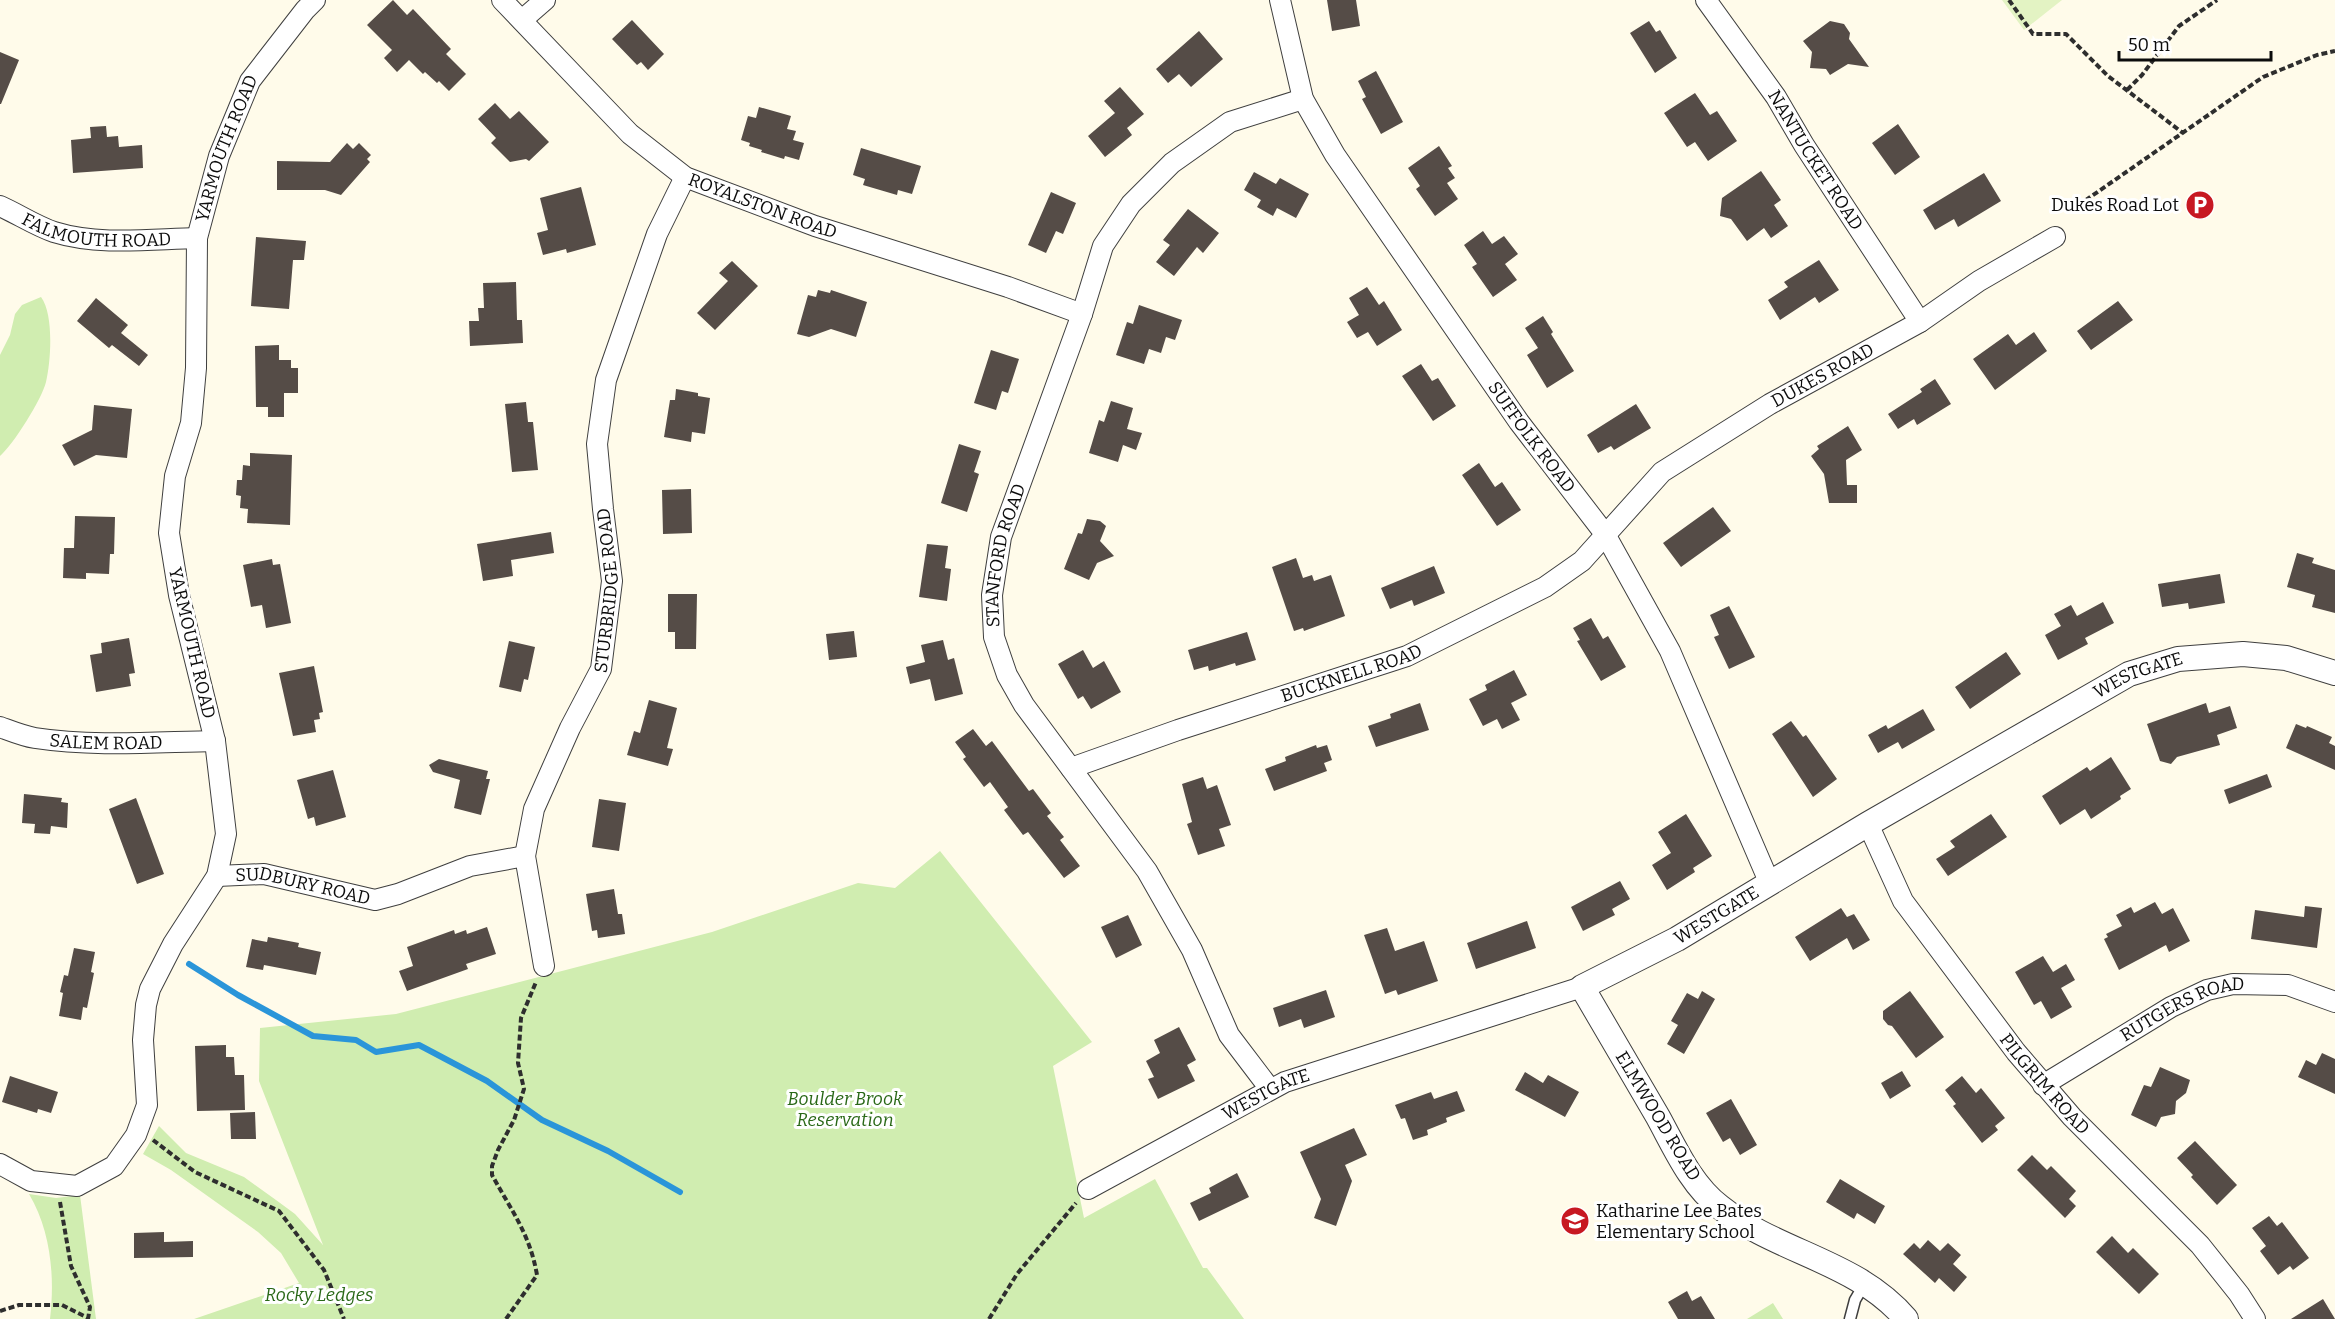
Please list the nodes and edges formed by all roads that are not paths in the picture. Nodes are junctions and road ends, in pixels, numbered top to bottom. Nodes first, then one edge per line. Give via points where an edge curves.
1 (315, 0) edge
2 (502, 0) edge
3 (545, 0) edge
4 (1280, 0) edge
5 (1706, 0) edge
6 (522, 20) junction
7 (1303, 99) junction
8 (685, 177) junction
9 (0, 206) edge
10 (2055, 237) dead end
11 (197, 238) junction
12 (1082, 314) junction
13 (1920, 322) junction
14 (1605, 534) junction
15 (2335, 674) edge
16 (0, 727) edge
17 (215, 741) junction
18 (1071, 768) junction
19 (1868, 824) junction
20 (525, 856) junction
21 (217, 876) junction
22 (1770, 884) junction
23 (544, 966) road end
24 (1582, 987) junction
25 (2335, 1002) edge
26 (2043, 1085) junction
27 (1270, 1089) junction
28 (0, 1164) edge
29 (1088, 1189) road end
30 (1865, 1283) junction
31 (1850, 1319) edge
32 (1906, 1319) edge
33 (2255, 1319) edge

1 - 11 street, YARMOUTH ROAD via 250,81 219,156
2 - 6 street, ROYALSTON ROAD
3 - 6 street
4 - 7 street, SUFFOLK ROAD
5 - 13 street, NANTUCKET ROAD via 1776,97
6 - 8 street, ROYALSTON ROAD via 630,134
7 - 12 street, STANFORD ROAD via 1230,122 1172,163 1131,204 1102,246
7 - 14 street, SUFFOLK ROAD via 1335,155 1519,422
8 - 12 street, ROYALSTON ROAD
8 - 20 street, STURBRIDGE ROAD via 657,234 606,380 597,444 612,581 601,669 534,809
9 - 11 street, FALMOUTH ROAD via 63,234 102,239
10 - 13 street, DUKES ROAD via 1979,280
11 - 17 street, YARMOUTH ROAD via 196,368 191,423 175,476 169,533 179,596
12 - 18 street, STANFORD ROAD via 1001,537 992,595 994,637 1007,675 1024,705
13 - 14 street, DUKES ROAD via 1770,404 1662,472
14 - 18 street, BUCKNELL ROAD via 1582,561 1545,587 1407,656
14 - 22 street, SUFFOLK ROAD via 1670,651
15 - 19 street, WESTGATE via 2286,658 2243,654 2178,659 2130,674
16 - 17 street, SALEM ROAD via 47,739 114,743
17 - 21 street, YARMOUTH ROAD via 226,834
18 - 27 street, STANFORD ROAD via 1147,871 1192,950 1229,1035
19 - 22 street, WESTGATE
19 - 26 street, PILGRIM ROAD via 1904,901
20 - 21 street, SUDBURY ROAD via 470,866 375,900 264,874
20 - 23 street, STURBRIDGE ROAD
21 - 28 street, YARMOUTH ROAD via 173,944 150,989 143,1040 147,1105 138,1129 114,1166 77,1186 31,1181
22 - 24 street, WESTGATE via 1677,939
24 - 27 street, WESTGATE via 1318,1070
24 - 30 street, ELMWOOD ROAD via 1688,1170 1711,1200 1750,1228
25 - 26 street, RUTGERS ROAD via 2288,984 2234,984 2207,990 2171,1006
26 - 33 street, PILGRIM ROAD via 2200,1245
27 - 29 street, WESTGATE
30 - 31 lane
30 - 32 street, ELMWOOD ROAD

